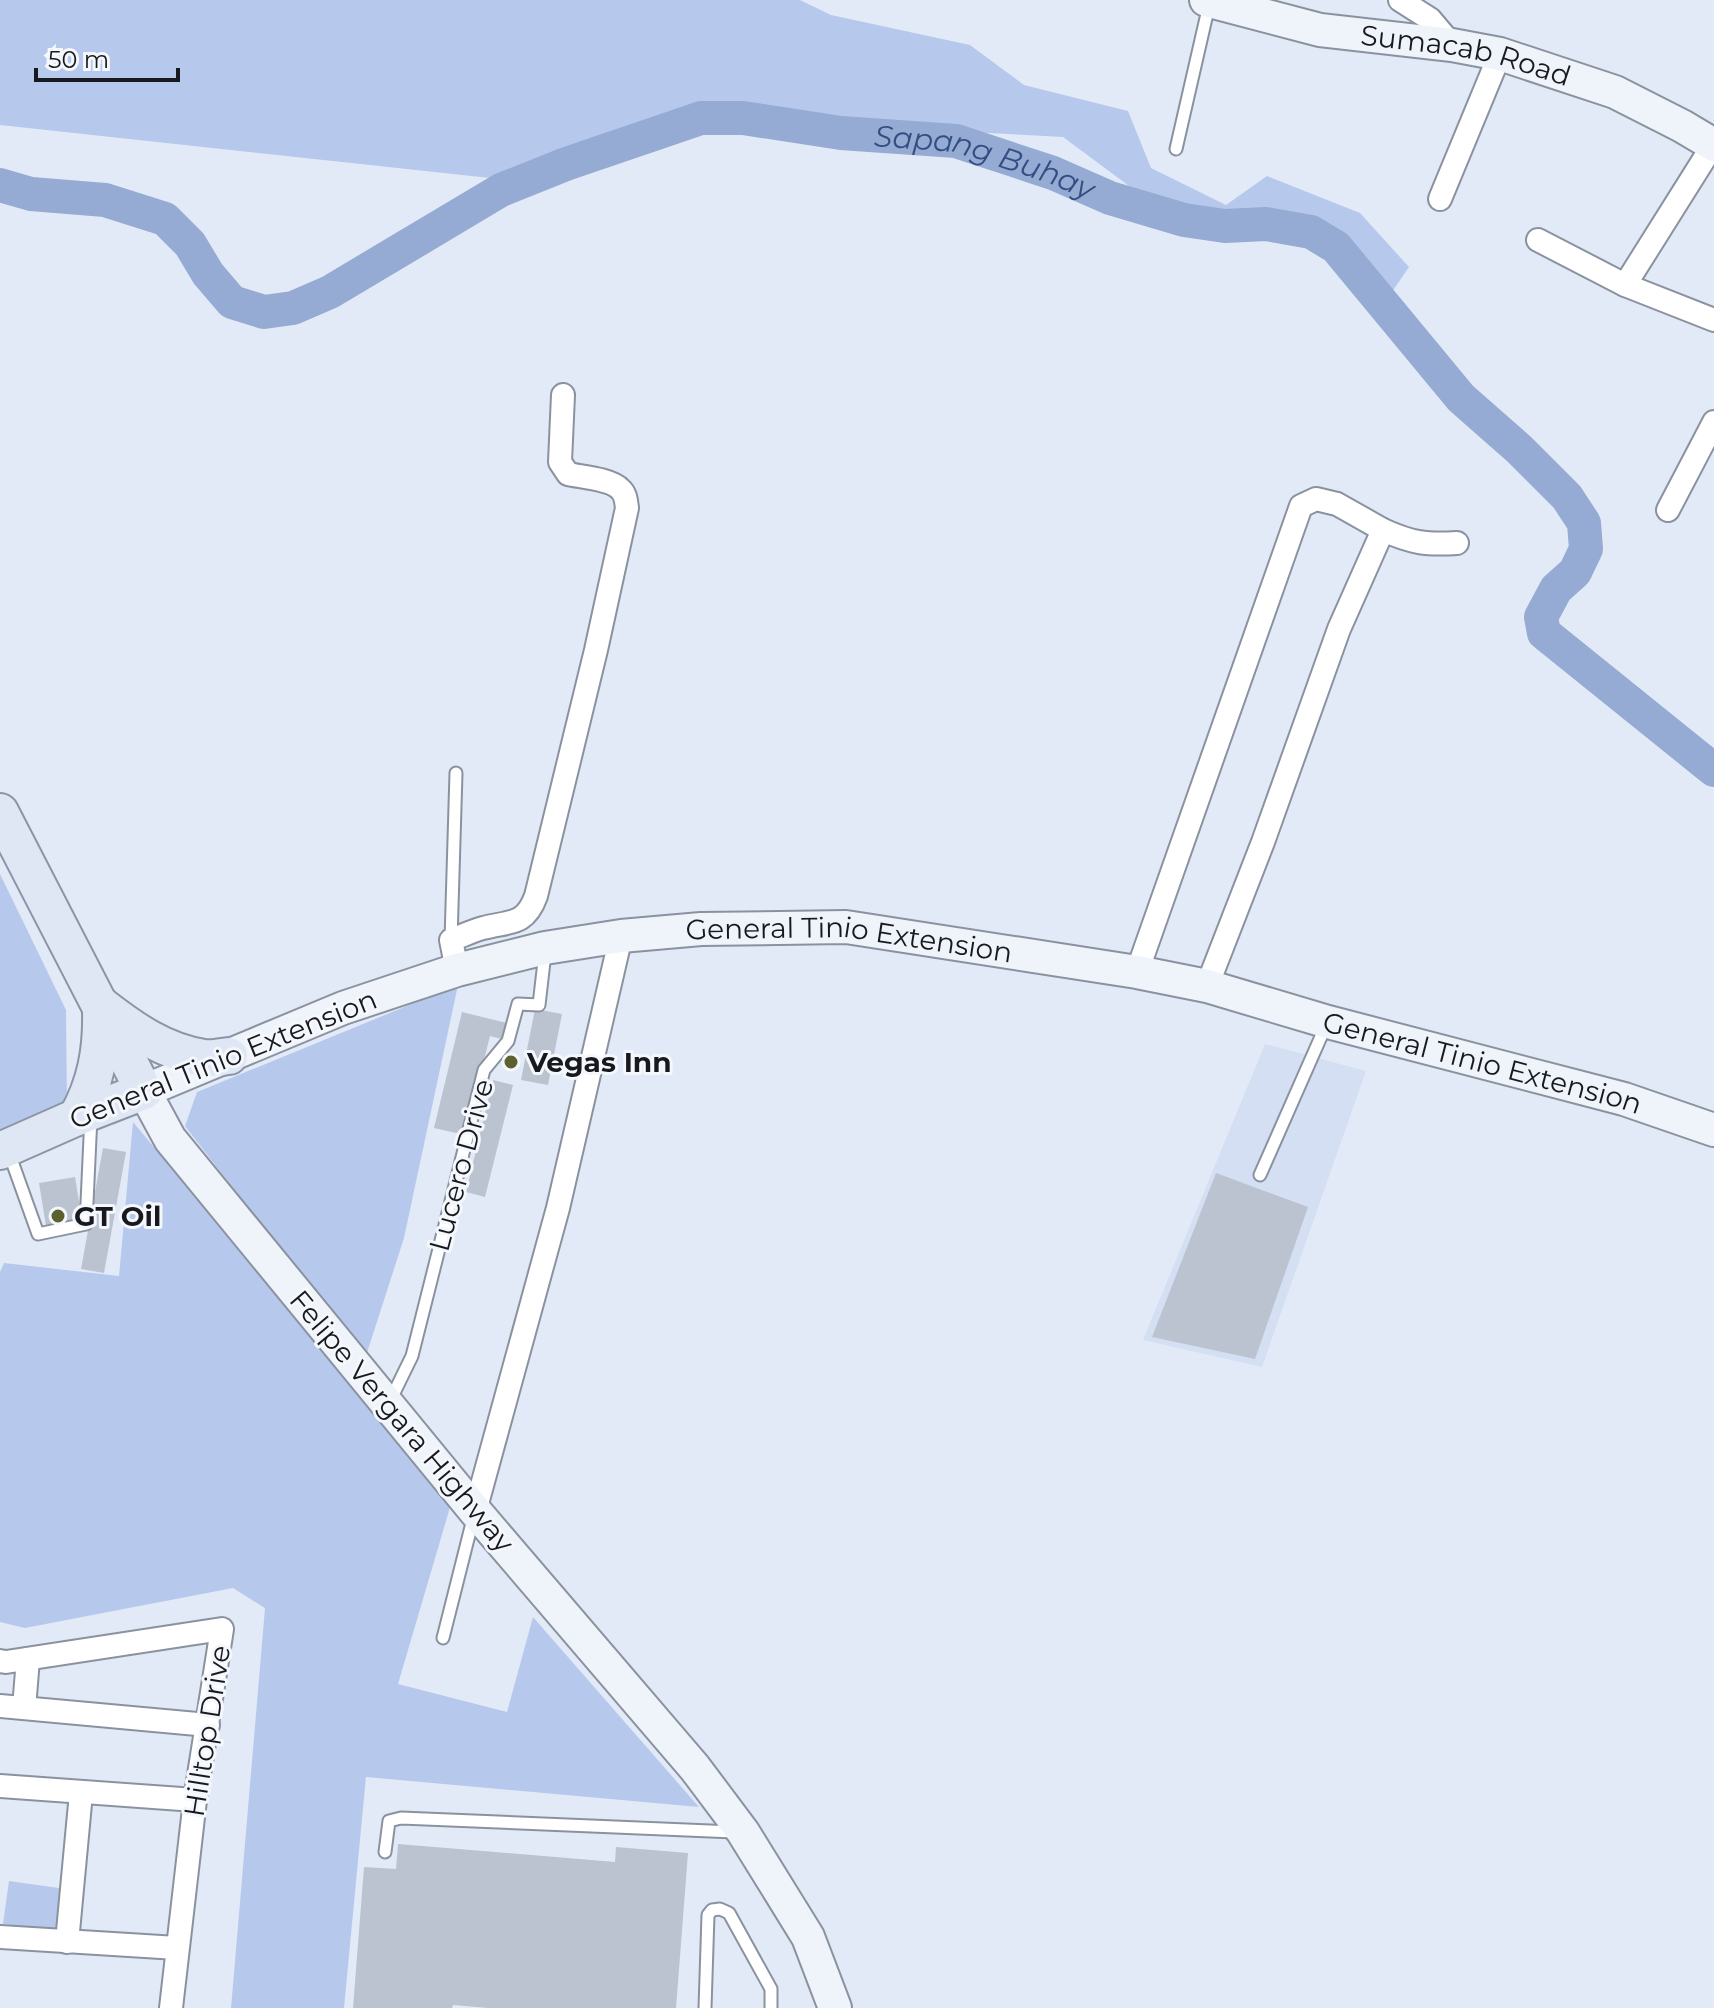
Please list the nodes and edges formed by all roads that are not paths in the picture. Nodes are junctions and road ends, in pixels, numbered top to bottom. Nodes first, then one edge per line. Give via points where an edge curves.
1 (1208, 0) edge
2 (1400, 0) edge
3 (1452, 45) junction
4 (1500, 54) junction
5 (1713, 145) edge
6 (1176, 149) dead end
7 (1440, 199) dead end
8 (1538, 240) dead end
9 (1625, 285) junction
10 (1714, 320) edge
11 (563, 395) dead end
12 (1714, 422) edge
13 (1668, 510) dead end
14 (1383, 530) junction
15 (1457, 543) dead end
16 (456, 773) dead end
17 (0, 812) edge
18 (621, 936) junction
19 (545, 948) junction
20 (454, 955) junction
21 (1137, 972) junction
22 (1207, 986) junction
23 (100, 1005) junction
24 (1328, 1022) junction
25 (229, 1056) junction
26 (144, 1091) junction
27 (84, 1114) junction
28 (1714, 1130) edge
29 (4, 1149) edge
30 (1260, 1175) dead end
31 (388, 1404) junction
32 (475, 1511) junction
33 (443, 1638) dead end
34 (28, 1659) junction
35 (0, 1661) edge
36 (0, 1706) edge
37 (24, 1708) junction
38 (208, 1725) junction
39 (0, 1786) edge
40 (81, 1793) junction
41 (195, 1800) junction
42 (743, 1832) junction
43 (385, 1852) dead end
44 (0, 1937) edge
45 (67, 1942) junction
46 (177, 1948) junction
47 (171, 2008) edge
48 (705, 2008) edge
49 (771, 2008) edge
50 (835, 2008) edge

1 - 3 street, Sumacab Road via 1320,30
1 - 6 lane
2 - 3 street via 1430,19
3 - 4 street, Sumacab Road
4 - 5 street, Sumacab Road via 1615,92
4 - 7 street
5 - 9 street
8 - 9 street
9 - 10 street
11 - 20 street via 563,469 612,483 625,496 627,508 531,910 518,920 481,928
12 - 13 street
14 - 15 street via 1425,545
14 - 21 street via 1337,504 1316,499 1301,506
14 - 22 street via 1339,629
16 - 20 lane
17 - 23 main road, Felipe Vergara Highway
18 - 19 street, General Tinio Extension
18 - 21 street, General Tinio Extension via 846,927
18 - 32 street via 558,1208
19 - 20 street, General Tinio Extension
19 - 31 lane, Lucero Drive via 539,1005 518,1004 508,1041 484,1070 412,1356
20 - 25 street, General Tinio Extension
21 - 22 street, General Tinio Extension
22 - 24 street, General Tinio Extension
23 - 25 main road via 161,1045 207,1059
23 - 26 main road, Felipe Vergara Highway
23 - 27 main road via 101,1040
24 - 28 street, General Tinio Extension via 1624,1099
24 - 30 lane
25 - 26 street, General Tinio Extension
26 - 27 main road, General Tinio Extension
26 - 31 street, Felipe Vergara Highway via 170,1139
27 - 29 main road, General Tinio Extension
27 - 29 lane via 86,1224 38,1234
31 - 32 street, Felipe Vergara Highway
32 - 33 lane
32 - 42 street, Felipe Vergara Highway via 695,1768
34 - 35 street, Hilltop Drive
34 - 37 street
34 - 38 street, Hilltop Drive via 222,1629
36 - 37 street
37 - 38 street
38 - 41 street, Hilltop Drive
39 - 40 street
40 - 41 street
40 - 45 street
41 - 46 street, Hilltop Drive
42 - 43 lane via 401,1818 389,1821
42 - 50 street, Felipe Vergara Highway via 808,1937
44 - 45 street
45 - 46 street
46 - 47 street, Hilltop Drive
48 - 49 lane via 708,1915 720,1909 729,1913 771,1989

